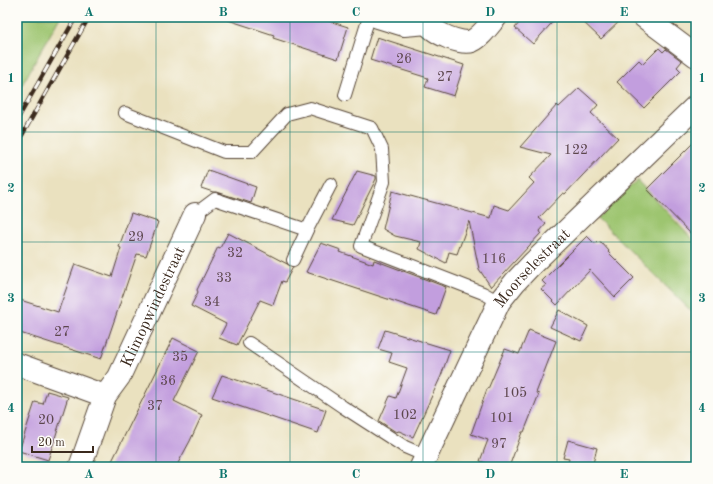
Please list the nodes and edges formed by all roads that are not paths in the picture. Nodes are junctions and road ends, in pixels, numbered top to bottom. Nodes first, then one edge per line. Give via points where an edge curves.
1 (369, 17) edge
2 (378, 17) edge
3 (496, 17) edge
4 (644, 17) edge
5 (428, 20) edge
6 (696, 56) edge
7 (345, 95) dead end
8 (696, 106) edge
9 (125, 113) dead end
10 (331, 184) dead end
11 (195, 214) joint
12 (307, 230) junction
13 (293, 260) dead end
14 (499, 302) junction
15 (250, 342) dead end
16 (17, 364) edge
17 (105, 396) junction
18 (423, 461) edge
19 (80, 467) edge

1 - 7 lane
2 - 5 street via 404,25
3 - 5 street via 479,36 464,43 436,32
4 - 6 street
8 - 14 street, Moorselestraat via 532,264
9 - 14 lane via 224,152 252,152 287,114 310,108 372,128 382,149 384,182 361,246 483,293
10 - 12 lane
11 - 12 lane via 215,199
11 - 17 street, Klimopwindestraat via 119,377
12 - 13 lane
14 - 18 street, Moorselestraat
15 - 18 lane
16 - 17 street
17 - 19 street, Klimopwindestraat

